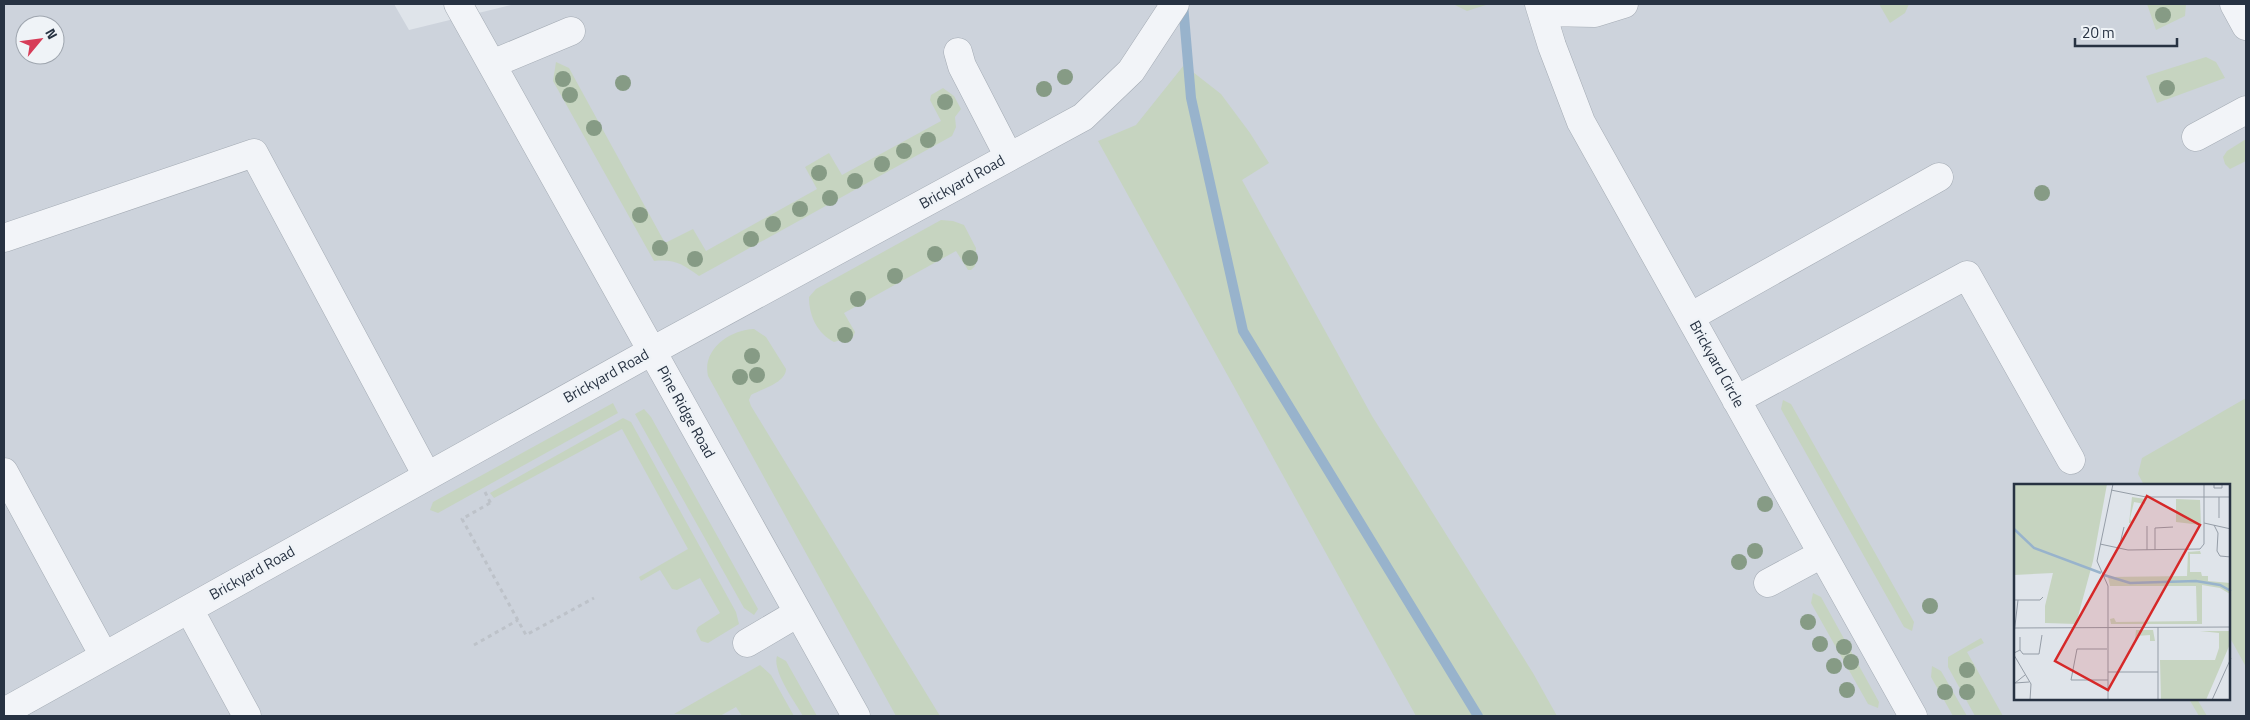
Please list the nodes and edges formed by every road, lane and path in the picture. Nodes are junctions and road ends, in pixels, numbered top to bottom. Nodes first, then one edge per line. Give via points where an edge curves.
1 (458, 4) edge
2 (1174, 4) edge
3 (1624, 4) edge
4 (2234, 4) edge
5 (1541, 8) edge
6 (2246, 26) edge
7 (571, 32) dead end
8 (958, 52) dead end
9 (492, 64) junction
10 (2246, 110) edge
11 (2196, 137) dead end
12 (1009, 157) junction
13 (1939, 177) dead end
14 (4, 238) edge
15 (1690, 317) junction
16 (652, 351) junction
17 (1736, 400) junction
18 (2071, 460) dead end
19 (4, 472) edge
20 (427, 476) junction
21 (485, 492) dead end
22 (1822, 554) junction
23 (1768, 583) dead end
24 (594, 598) dead end
25 (189, 608) junction
26 (798, 613) junction
27 (518, 620) junction
28 (747, 643) dead end
29 (474, 645) dead end
30 (104, 656) junction
31 (4, 712) edge
32 (1909, 715) edge
33 (247, 716) edge
34 (856, 716) edge

1 - 9 street, Pine Ridge Road
2 - 12 street, Brickyard Road via 1130,71 1083,117
3 - 5 street via 1595,13
4 - 6 street
5 - 15 street, Brickyard Circle via 1581,122
7 - 9 street
8 - 12 street via 962,66
9 - 16 street, Pine Ridge Road
10 - 11 street
12 - 16 street, Brickyard Road
13 - 15 street
14 - 20 street via 254,153
15 - 17 street, Brickyard Circle
16 - 20 street, Brickyard Road
16 - 26 street, Pine Ridge Road
17 - 18 street via 1968,275
17 - 22 street, Brickyard Circle
19 - 30 street
20 - 25 street, Brickyard Road
21 - 27 path via 491,505 462,519
22 - 23 street
22 - 32 street, Brickyard Circle
24 - 27 path via 526,635
25 - 30 street, Brickyard Road
25 - 33 street
26 - 28 street
26 - 34 street, Pine Ridge Road
27 - 29 path
30 - 31 street, Brickyard Road

